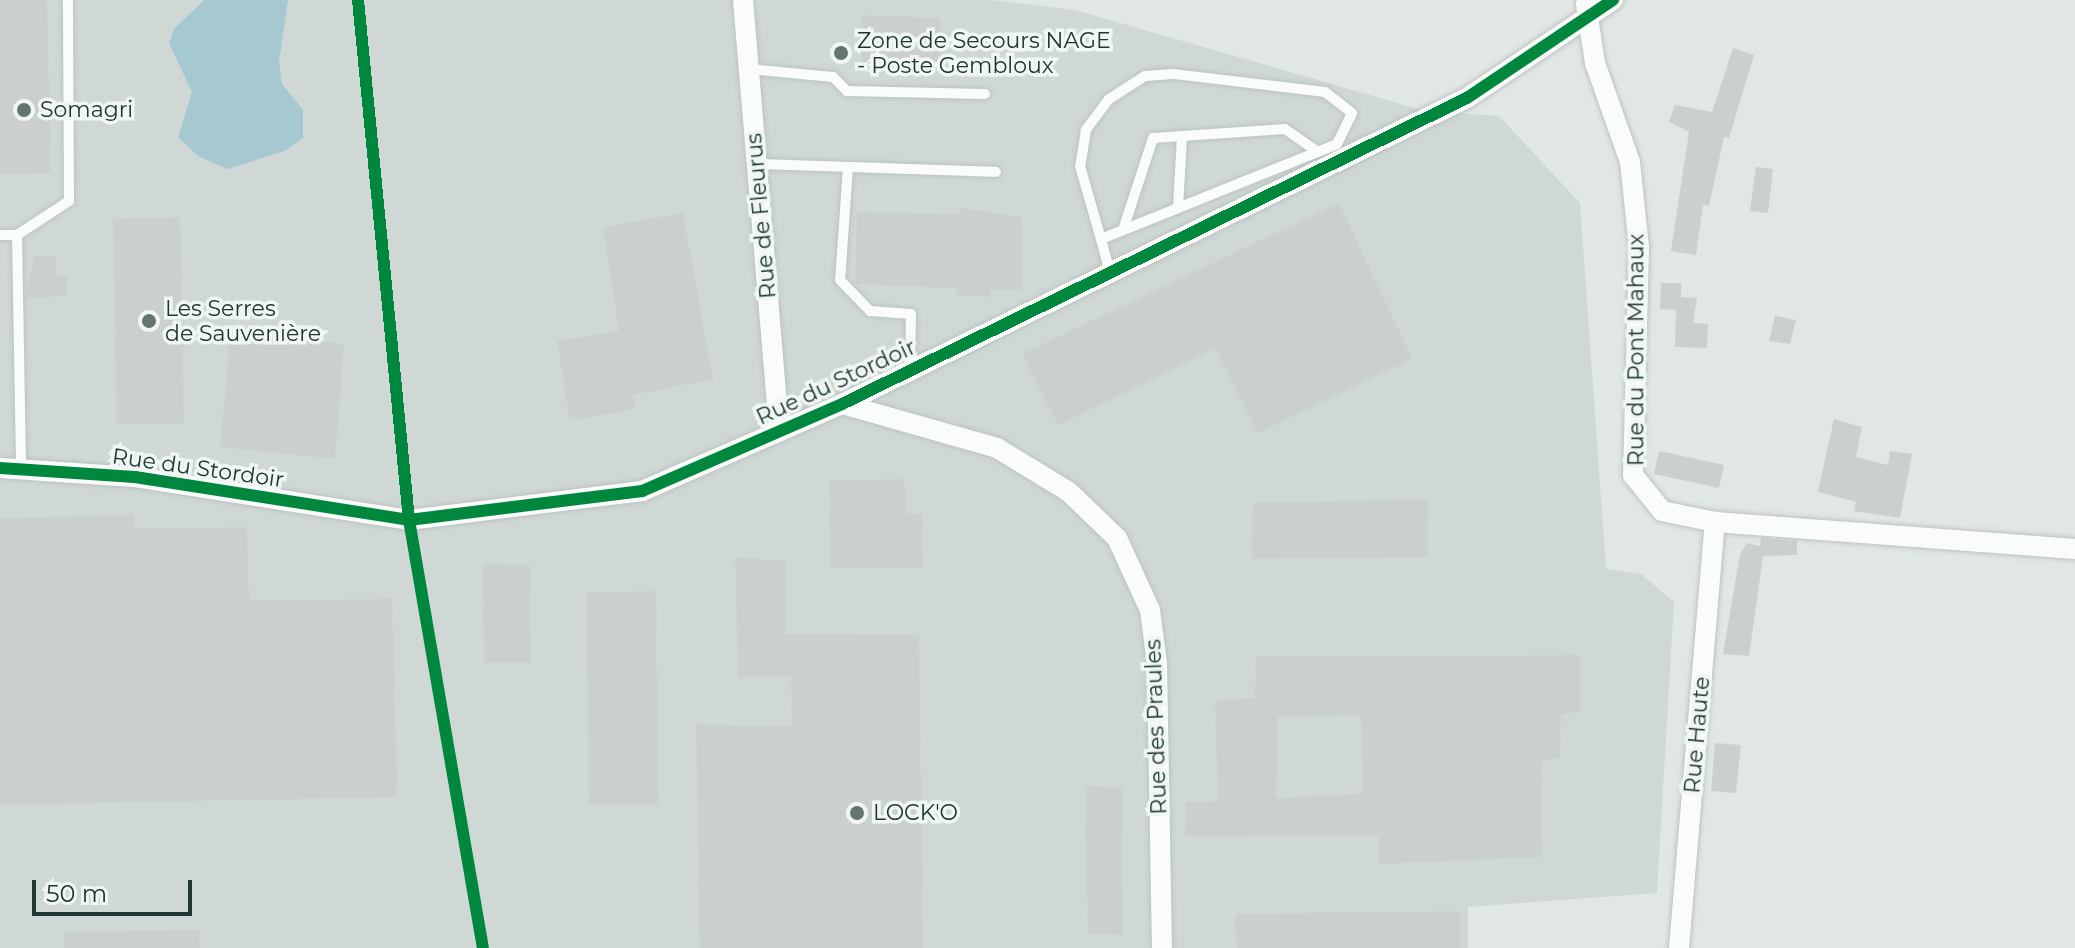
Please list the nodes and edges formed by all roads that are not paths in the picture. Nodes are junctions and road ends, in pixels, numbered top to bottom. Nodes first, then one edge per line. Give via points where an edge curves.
1 (68, 0) edge
2 (743, 0) edge
3 (1613, 0) edge
4 (1587, 6) edge
5 (749, 69) junction
6 (985, 94) dead end
7 (1182, 136) junction
8 (1318, 152) junction
9 (757, 164) junction
10 (848, 167) junction
11 (996, 172) dead end
12 (1178, 208) junction
13 (1123, 230) junction
14 (0, 235) edge
15 (17, 235) junction
16 (1101, 239) junction
17 (1110, 273) junction
18 (910, 371) junction
19 (842, 404) junction
20 (779, 431) junction
21 (0, 468) edge
22 (21, 469) junction
23 (1715, 522) junction
24 (2075, 549) edge
25 (1162, 948) edge
26 (1679, 948) edge

1 - 15 lane via 69,201
2 - 5 street, Rue de Fleurus
3 - 4 street, Rue du Stordoir
4 - 17 street, Rue du Stordoir via 1467,98
4 - 23 street, Rue du Pont Mahaux via 1595,63 1630,162 1639,247 1633,475 1662,511
5 - 6 lane via 833,77 847,91
5 - 9 street, Rue de Fleurus
7 - 8 lane via 1285,129
7 - 12 lane
7 - 13 lane via 1153,138
8 - 12 lane
8 - 16 lane via 1337,144 1352,113 1325,92 1145,76 1109,99 1086,130 1080,166
9 - 10 lane
9 - 20 street, Rue de Fleurus
10 - 11 lane
10 - 18 lane via 840,280 870,311 911,314
12 - 13 lane
13 - 16 lane
14 - 15 lane
15 - 22 lane
16 - 17 lane
17 - 18 street, Rue du Stordoir
18 - 19 street, Rue du Stordoir
19 - 20 street, Rue du Stordoir
19 - 25 street, Rue des Praules via 997,448 1069,492 1117,538 1150,610 1157,664
20 - 22 street, Rue du Stordoir via 642,491 409,520 135,477
21 - 22 street, Rue du Stordoir
23 - 24 street, Rue du Pont Mahaux
23 - 26 street, Rue Haute

